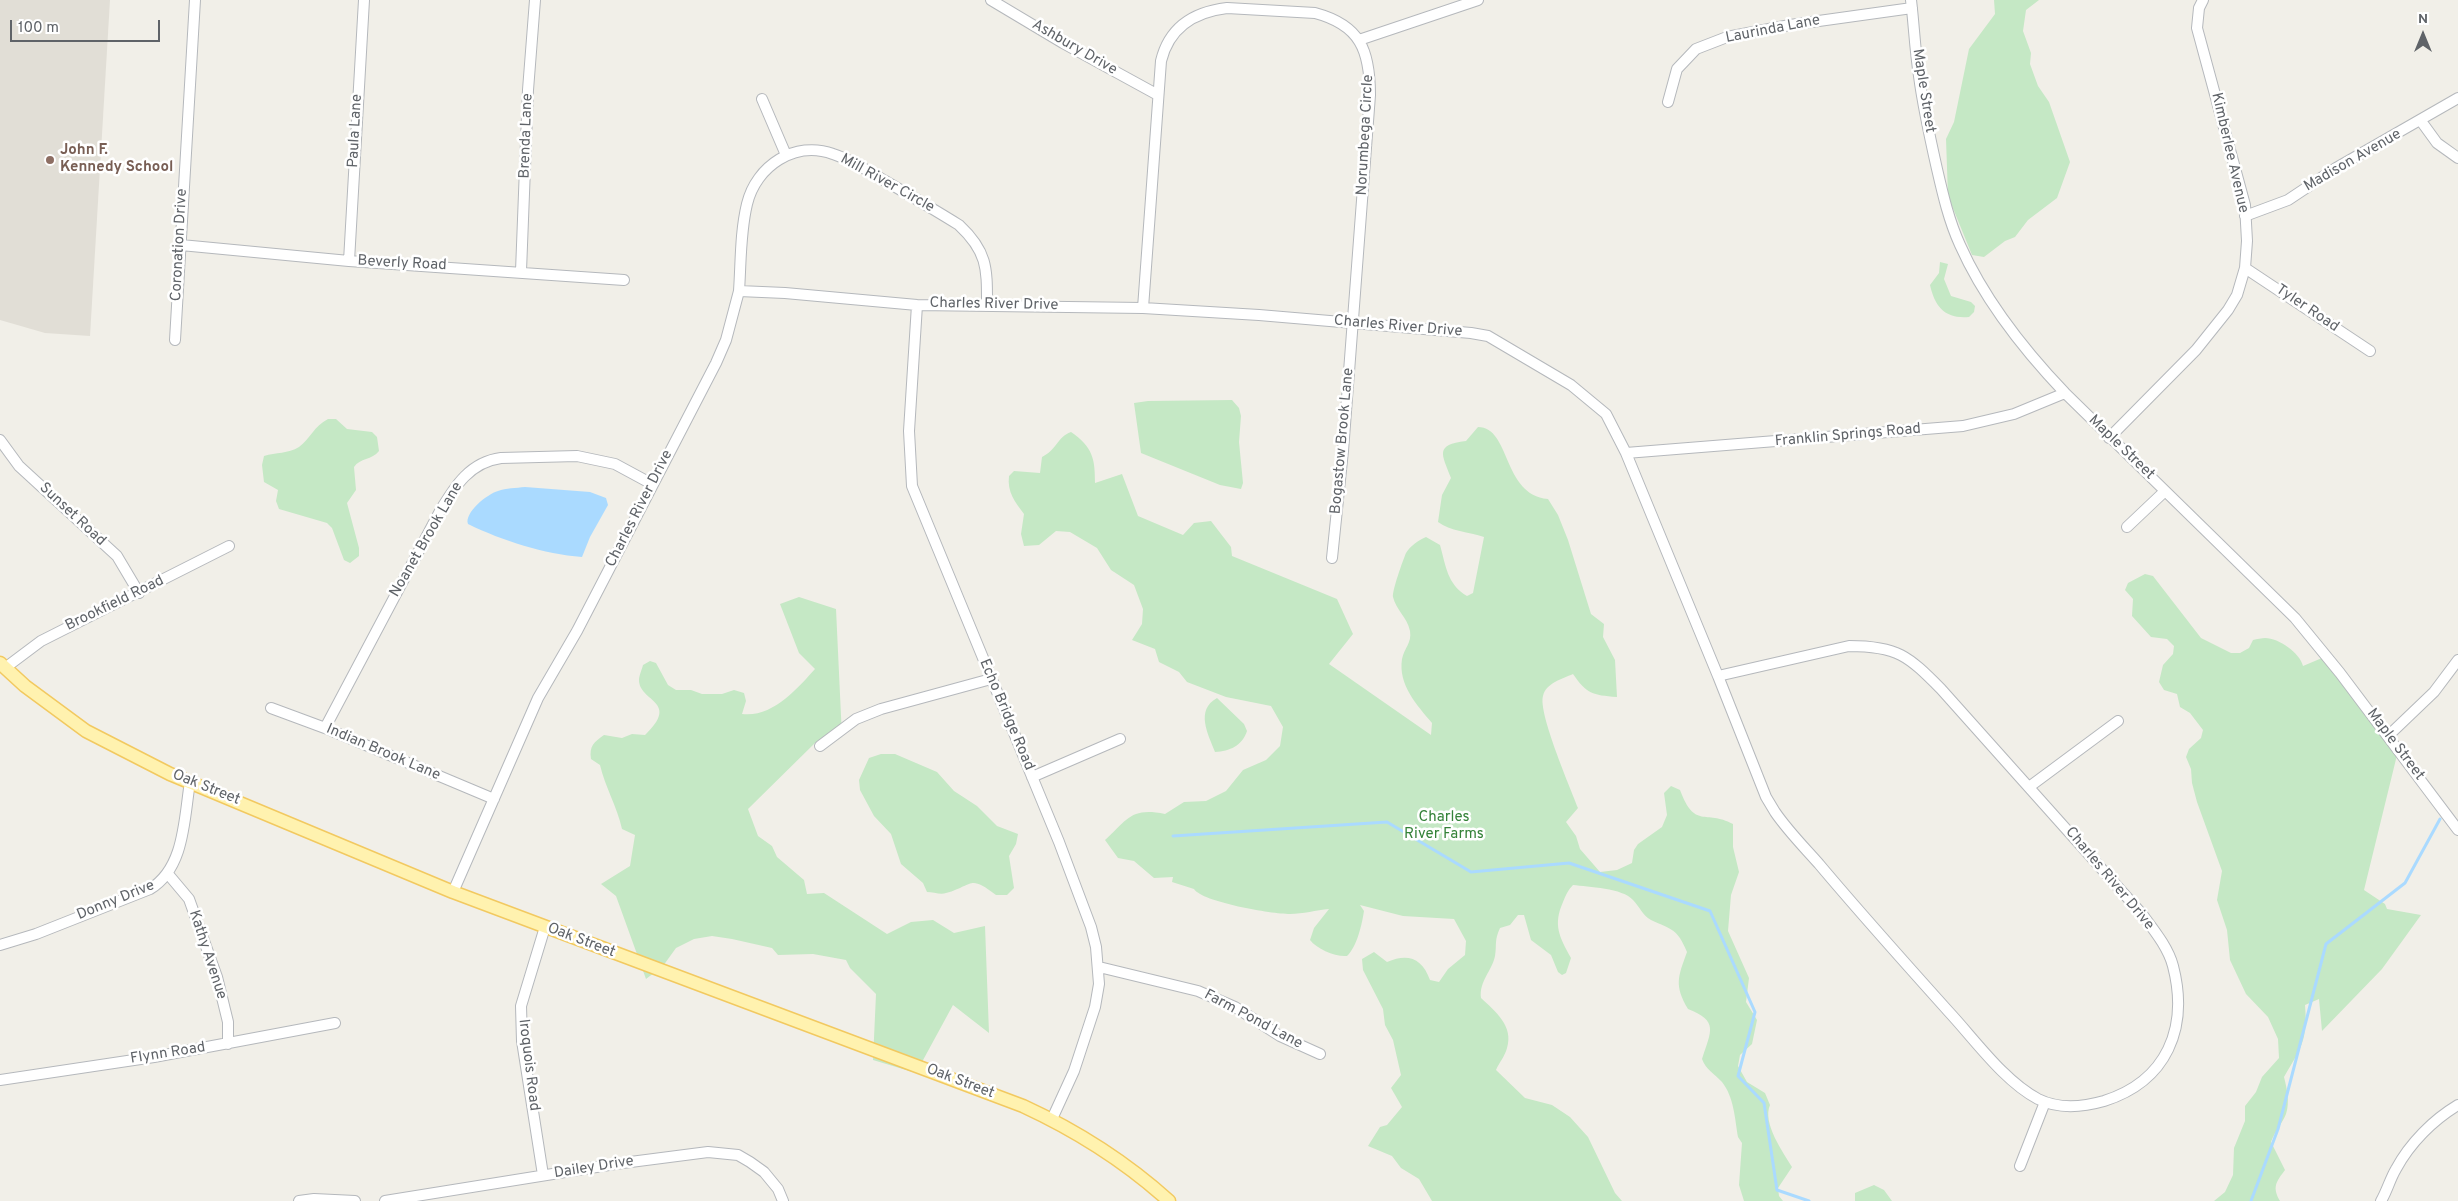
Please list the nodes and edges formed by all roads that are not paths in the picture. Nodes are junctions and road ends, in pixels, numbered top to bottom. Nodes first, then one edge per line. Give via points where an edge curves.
1 (195, 0) edge
2 (364, 0) edge
3 (535, 0) edge
4 (991, 0) edge
5 (1478, 0) edge
6 (2203, 0) edge
7 (1912, 4) edge
8 (1359, 40) junction
9 (1158, 95) junction
10 (2458, 98) edge
11 (762, 99) dead end
12 (1668, 102) dead end
13 (2421, 121) junction
14 (786, 155) junction
15 (2458, 158) edge
16 (2245, 216) junction
17 (181, 245) junction
18 (349, 261) junction
19 (2245, 268) junction
20 (521, 271) junction
21 (624, 280) dead end
22 (739, 291) junction
23 (916, 305) junction
24 (987, 306) junction
25 (1144, 308) junction
26 (1353, 323) junction
27 (175, 340) dead end
28 (2370, 350) dead end
29 (2065, 393) junction
30 (2109, 438) junction
31 (0, 440) edge
32 (1626, 453) junction
33 (652, 484) junction
34 (2165, 491) junction
35 (2127, 526) dead end
36 (229, 546) dead end
37 (1332, 558) dead end
38 (139, 593) junction
39 (2458, 660) edge
40 (3, 665) edge
41 (1718, 676) junction
42 (991, 679) junction
43 (271, 708) dead end
44 (2118, 721) dead end
45 (325, 728) junction
46 (2388, 736) junction
47 (1120, 738) dead end
48 (820, 746) dead end
49 (1032, 778) junction
50 (190, 782) junction
51 (2029, 788) junction
52 (494, 799) junction
53 (2458, 830) edge
54 (168, 874) junction
55 (453, 892) junction
56 (544, 927) junction
57 (0, 945) edge
58 (1099, 967) junction
59 (335, 1023) dead end
60 (228, 1044) junction
61 (1320, 1054) dead end
62 (0, 1080) edge
63 (2045, 1102) junction
64 (2458, 1105) edge
65 (1052, 1119) junction
66 (2020, 1166) dead end
67 (543, 1176) junction
68 (299, 1201) edge
69 (355, 1201) edge
70 (385, 1201) edge
71 (783, 1201) edge
72 (1170, 1201) edge
73 (2381, 1201) edge

1 - 17 street, Coronation Drive
2 - 18 street, Paula Lane
3 - 20 street, Brenda Lane
4 - 9 street, Ashbury Drive
5 - 8 street
6 - 16 street, Kimberlee Avenue via 2199,8 2198,28 2245,205
7 - 12 street, Laurinda Lane via 1727,36 1696,49 1677,70
7 - 29 street, Maple Street via 1918,75 1926,120 1946,208 1959,245 2004,321
8 - 9 street, Norumbega Circle via 1350,30 1327,16 1315,13 1213,10 1187,20 1170,38 1161,62
8 - 26 street, Norumbega Circle via 1370,73 1370,95
9 - 25 street, Norumbega Circle
10 - 13 street, Madison Avenue
11 - 14 street
13 - 15 street via 2437,143
13 - 16 street, Madison Avenue via 2336,168 2288,200
14 - 22 street, Mill River Circle via 764,171 750,193 742,240
14 - 24 street, Mill River Circle via 794,151 832,153 959,225 984,256
16 - 19 street, Kimberlee Avenue
17 - 18 street, Beverly Road
17 - 27 street, Coronation Drive
18 - 20 street, Beverly Road
19 - 28 street, Tyler Road
19 - 30 street, Kimberlee Avenue via 2237,295 2196,350
20 - 21 street, Beverly Road
22 - 23 street, Charles River Drive
22 - 33 street, Charles River Drive via 726,340 716,363
23 - 24 street, Charles River Drive
23 - 42 street, Echo Bridge Road via 909,431 912,486
24 - 25 street, Charles River Drive
25 - 26 street, Charles River Drive
26 - 32 street, Charles River Drive via 1488,336 1571,384 1592,401 1606,414
26 - 37 street, Bogastow Brook Lane
29 - 30 street, Maple Street
29 - 32 street, Franklin Springs Road via 2014,414 1963,426
30 - 34 street, Maple Street
31 - 38 street, Sunset Road via 19,466 117,556
32 - 41 street, Charles River Drive
33 - 45 street, Noanet Brook Lane via 615,464 577,456 501,458 476,466 455,486 440,511
33 - 52 street, Charles River Drive via 577,631 538,698
34 - 35 street
34 - 46 street, Maple Street via 2295,618
36 - 38 street, Brookfield Road
38 - 40 street, Brookfield Road via 84,618
39 - 46 street via 2434,692
40 - 50 main road, Oak Street via 25,686 86,731
41 - 51 street, Charles River Drive via 1849,646 1894,651 1914,661
41 - 63 street, Charles River Drive via 1766,798 1787,829 1994,1062 2025,1090
42 - 48 street via 881,709 856,719
42 - 49 street, Echo Bridge Road
43 - 45 street, Indian Brook Lane
44 - 51 street
45 - 52 street, Indian Brook Lane
46 - 53 street, Maple Street
47 - 49 street
49 - 58 street, Echo Bridge Road via 1091,927
50 - 54 street, Donny Drive via 179,849
50 - 55 main road, Oak Street
51 - 63 street, Charles River Drive via 2153,929 2169,956 2176,989 2176,1026 2166,1053 2149,1077 2128,1092 2094,1104 2056,1106
52 - 55 street, Charles River Drive
54 - 57 street, Donny Drive via 150,889
54 - 60 street, Kathy Avenue via 189,899 211,960 228,1022
55 - 56 main road, Oak Street
56 - 65 main road, Oak Street
56 - 67 street, Iroquois Road via 521,1006 522,1041
58 - 61 street, Farm Pond Lane via 1198,991 1235,1007 1280,1036
58 - 65 street, Echo Bridge Road via 1092,1017 1074,1071
59 - 60 street, Flynn Road
60 - 62 street, Flynn Road
63 - 66 street
64 - 73 street via 2428,1127 2396,1169
65 - 72 main road, Oak Street via 1130,1170
67 - 70 street, Dailey Drive
67 - 71 street, Dailey Drive via 708,1152 738,1156 750,1162 764,1172
68 - 69 street

